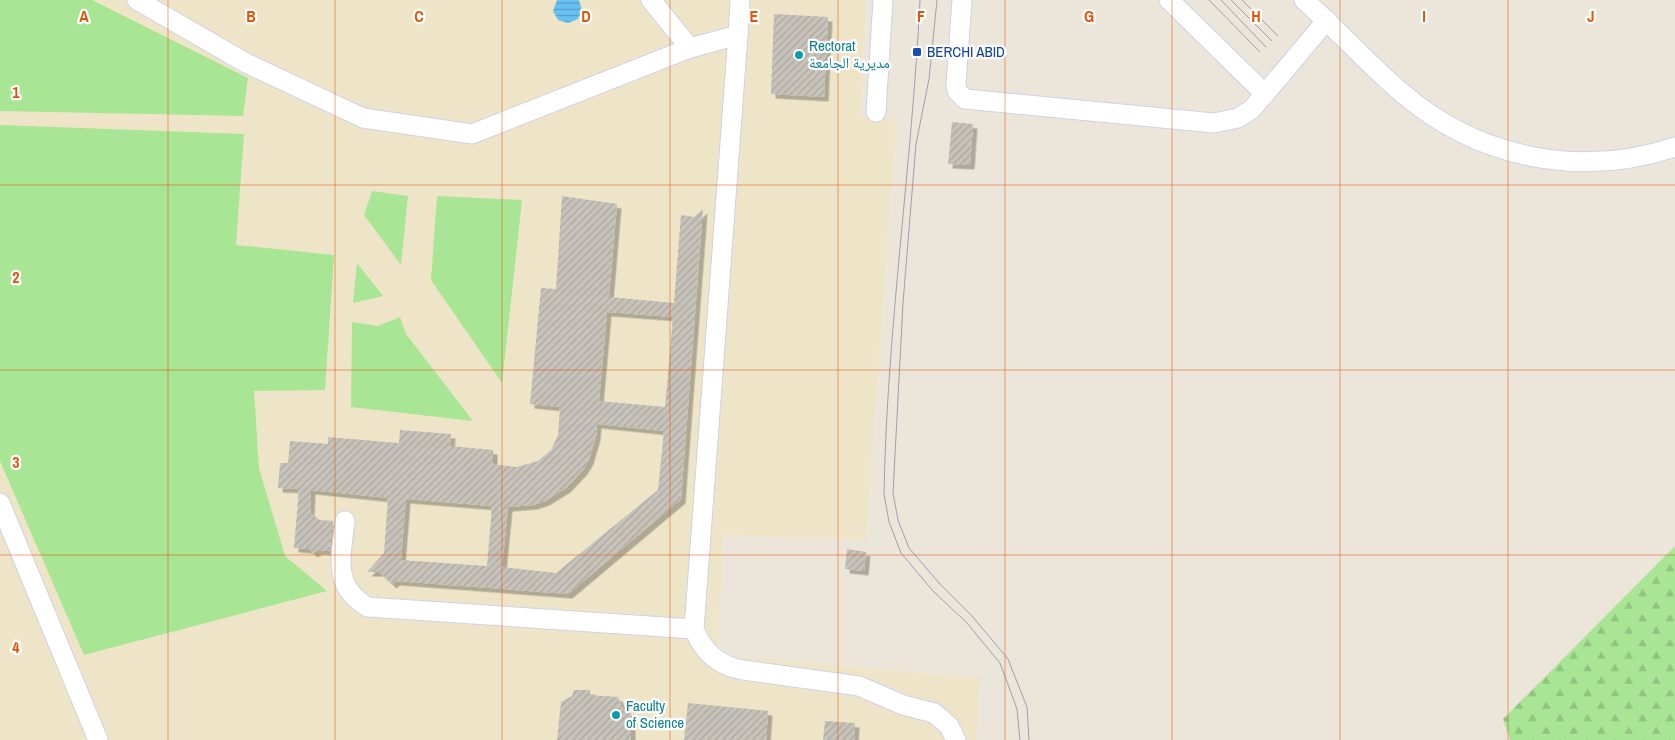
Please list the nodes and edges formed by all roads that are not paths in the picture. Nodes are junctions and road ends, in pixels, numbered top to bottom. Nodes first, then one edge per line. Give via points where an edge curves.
1 (136, 0) edge
2 (651, 0) edge
3 (740, 0) edge
4 (884, 0) edge
5 (962, 0) edge
6 (1169, 0) edge
7 (1304, 0) edge
8 (1327, 20) junction
9 (738, 35) junction
10 (690, 48) junction
11 (1265, 94) junction
12 (876, 112) dead end
13 (1675, 147) edge
14 (0, 503) edge
15 (345, 521) dead end
16 (694, 629) junction
17 (94, 739) edge
18 (956, 740) edge

1 - 10 street via 246,63 363,118 472,134
2 - 10 street
3 - 9 street
4 - 12 street
5 - 11 street via 956,84 961,95 971,101 1214,123 1231,121 1246,114
6 - 11 street
7 - 8 street
8 - 11 street
8 - 13 street via 1400,92 1436,119 1476,141 1518,155 1563,162 1608,162
9 - 10 street
9 - 16 street
14 - 17 street
15 - 16 street via 342,574 346,588 355,600 368,607
16 - 18 street via 709,654 725,665 859,686 903,705 934,713 950,726

